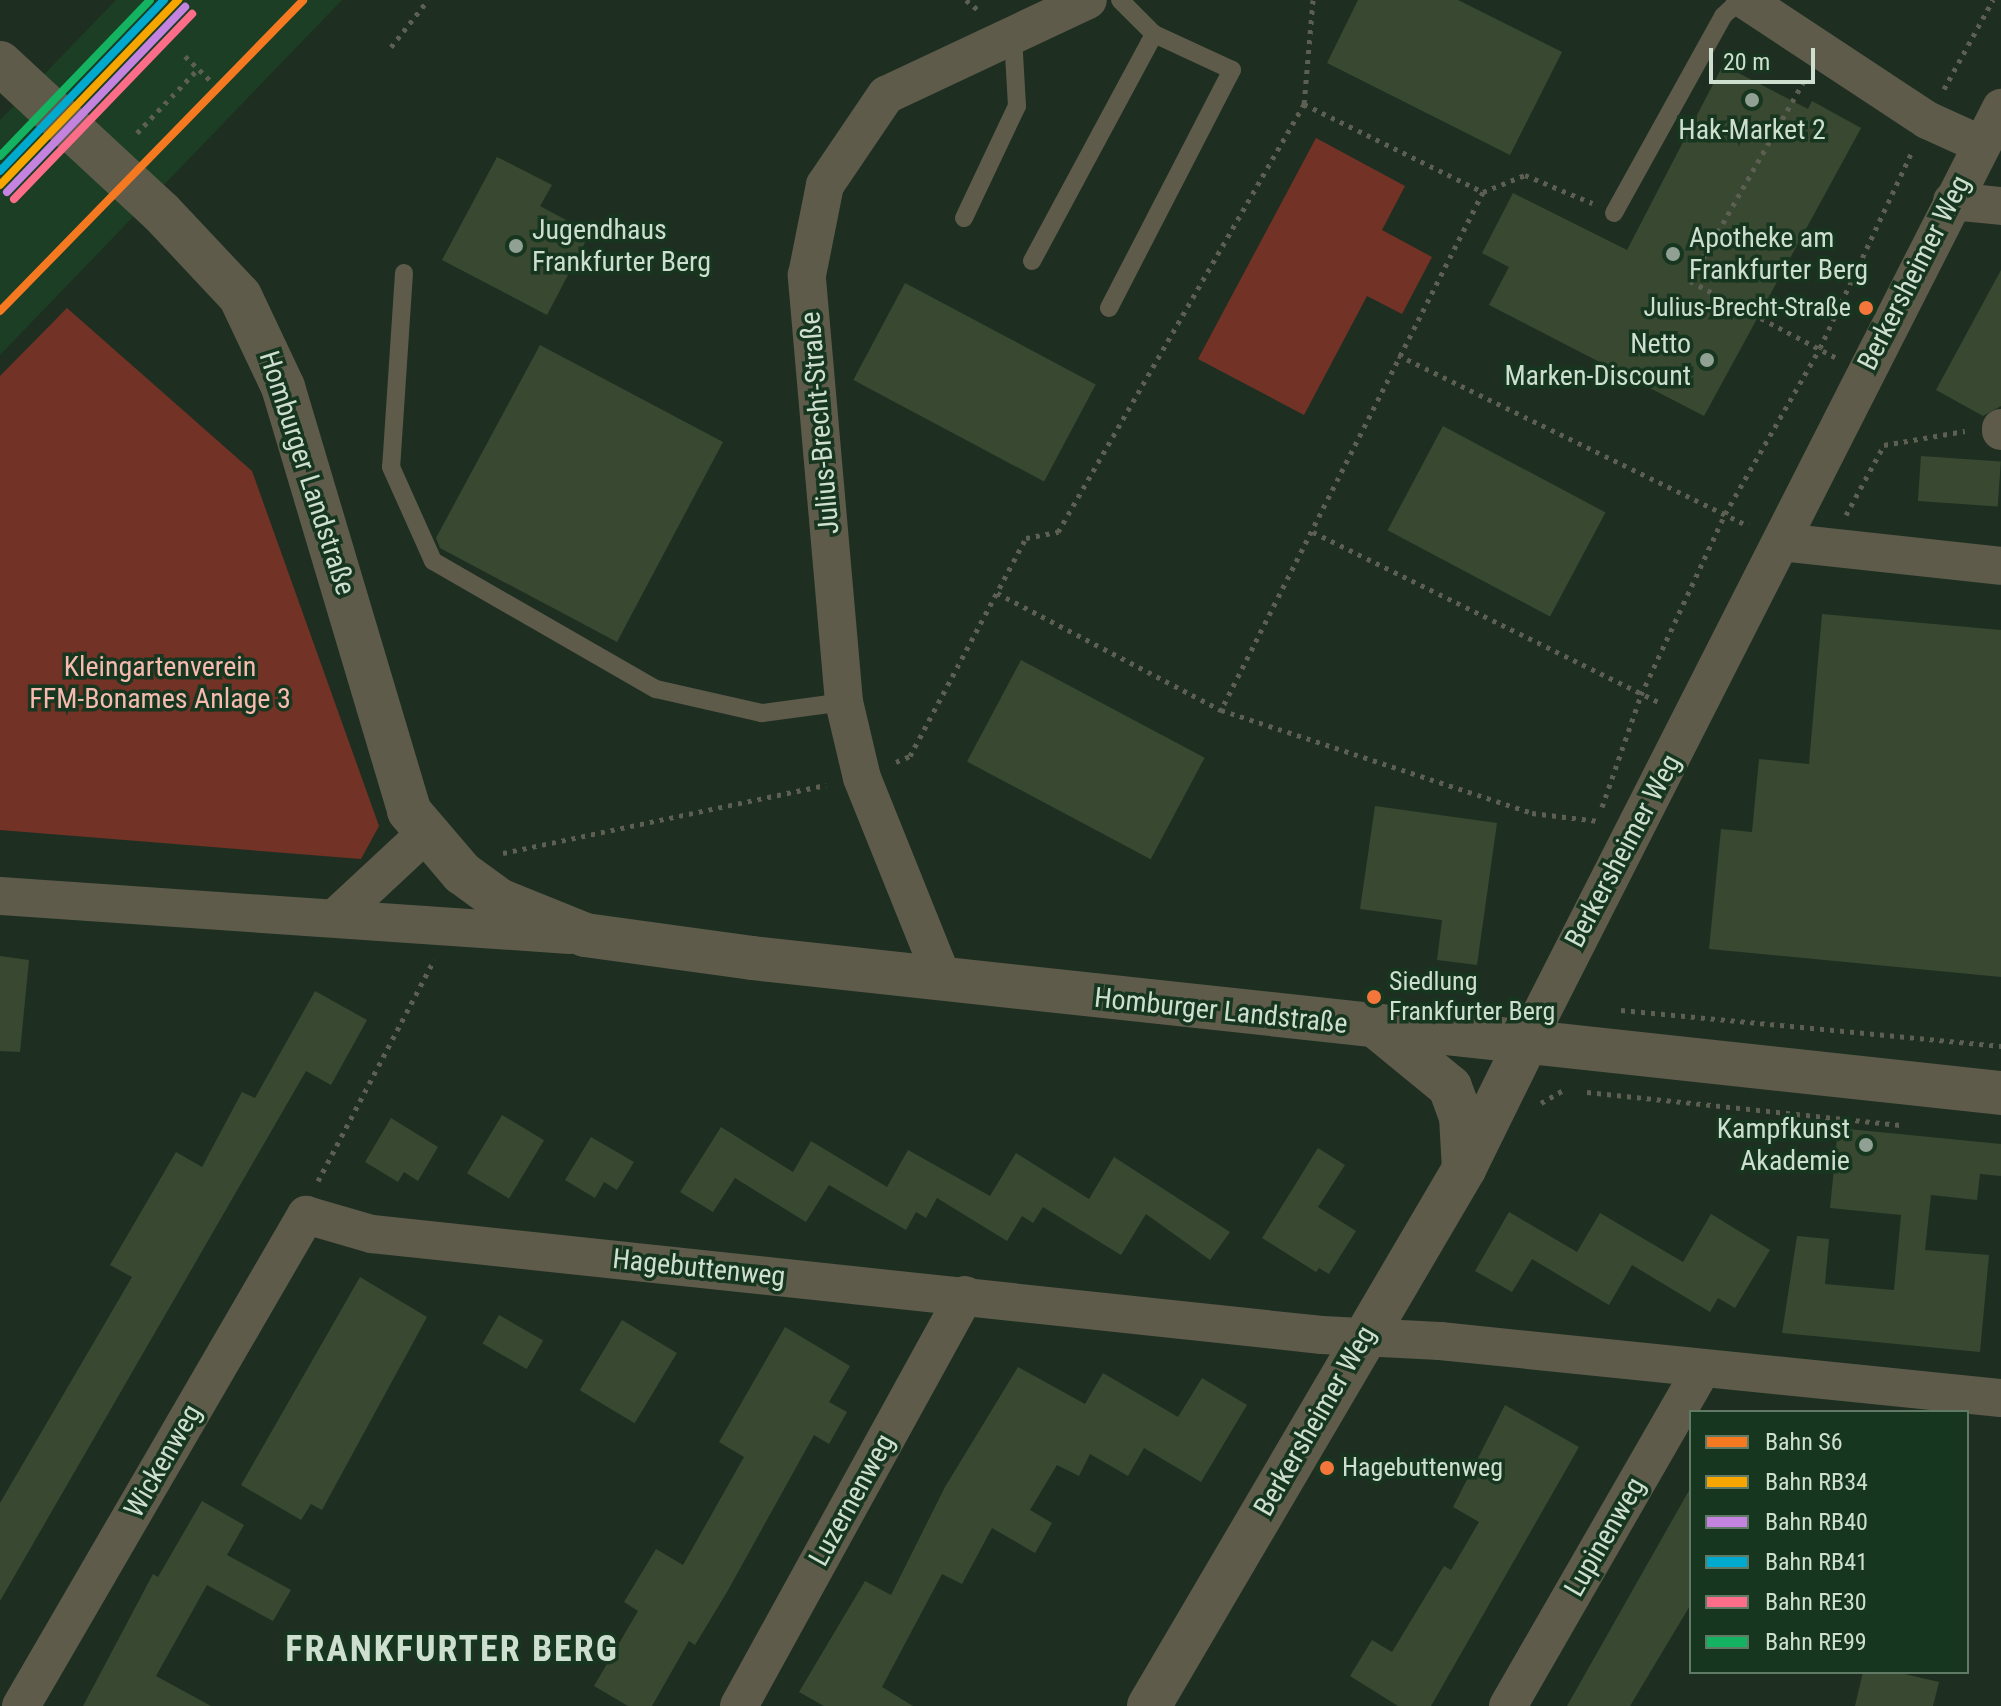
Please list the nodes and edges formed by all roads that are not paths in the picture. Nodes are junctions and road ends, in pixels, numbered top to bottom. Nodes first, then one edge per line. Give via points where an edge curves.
1 (1088, 0) edge
2 (1120, 0) edge
3 (1742, 0) edge
4 (1154, 34) junction
5 (1013, 37) junction
6 (12, 72) edge
7 (2001, 108) edge
8 (1980, 144) junction
9 (1952, 201) junction
10 (2001, 206) edge
11 (1614, 213) road end
12 (964, 218) dead end
13 (1032, 261) dead end
14 (404, 273) dead end
15 (1109, 308) dead end
16 (1781, 542) junction
17 (2001, 566) edge
18 (844, 702) junction
19 (425, 834) junction
20 (0, 896) edge
21 (336, 917) junction
22 (585, 935) junction
23 (942, 977) junction
24 (1378, 1028) junction
25 (1526, 1043) junction
26 (2001, 1093) edge
27 (1464, 1169) junction
28 (306, 1215) joint
29 (965, 1295) junction
30 (1362, 1336) junction
31 (1702, 1368) junction
32 (2001, 1398) edge
33 (21, 1706) edge
34 (739, 1706) edge
35 (1149, 1706) edge
36 (1508, 1706) edge

1 - 5 street, Julius-Brecht-Straße
2 - 4 lane
3 - 8 street via 1927,120
3 - 11 lane via 1723,16
4 - 13 lane
4 - 15 lane via 1232,70
5 - 12 lane via 1017,106
5 - 18 street, Julius-Brecht-Straße via 886,95 825,185 807,275
6 - 19 street, Homburger Landstraße via 207,257 240,296 283,387 390,753 409,811
7 - 8 street, Berkersheimer Weg
8 - 9 street, Berkersheimer Weg
9 - 10 street
9 - 16 street, Berkersheimer Weg
14 - 18 lane via 391,467 433,561 656,689 762,713
16 - 17 street
16 - 25 street, Berkersheimer Weg
18 - 23 street, Julius-Brecht-Straße via 862,778
19 - 21 street
19 - 22 street, Homburger Landstraße via 462,873 499,900
20 - 21 street, Homburger Landstraße
21 - 22 street, Homburger Landstraße via 446,929
22 - 23 street, Homburger Landstraße
23 - 24 street, Homburger Landstraße
24 - 25 street, Homburger Landstraße
24 - 27 street via 1450,1087 1461,1117
25 - 26 street, Homburger Landstraße
25 - 27 street, Berkersheimer Weg
27 - 30 street, Berkersheimer Weg
28 - 29 street, Hagebuttenweg via 372,1234
28 - 33 street, Wickenweg
29 - 30 street, Hagebuttenweg
29 - 34 street, Luzernenweg
30 - 31 street, Hagebuttenweg
30 - 35 street, Berkersheimer Weg
31 - 32 street, Hagebuttenweg
31 - 36 street, Lupinenweg

